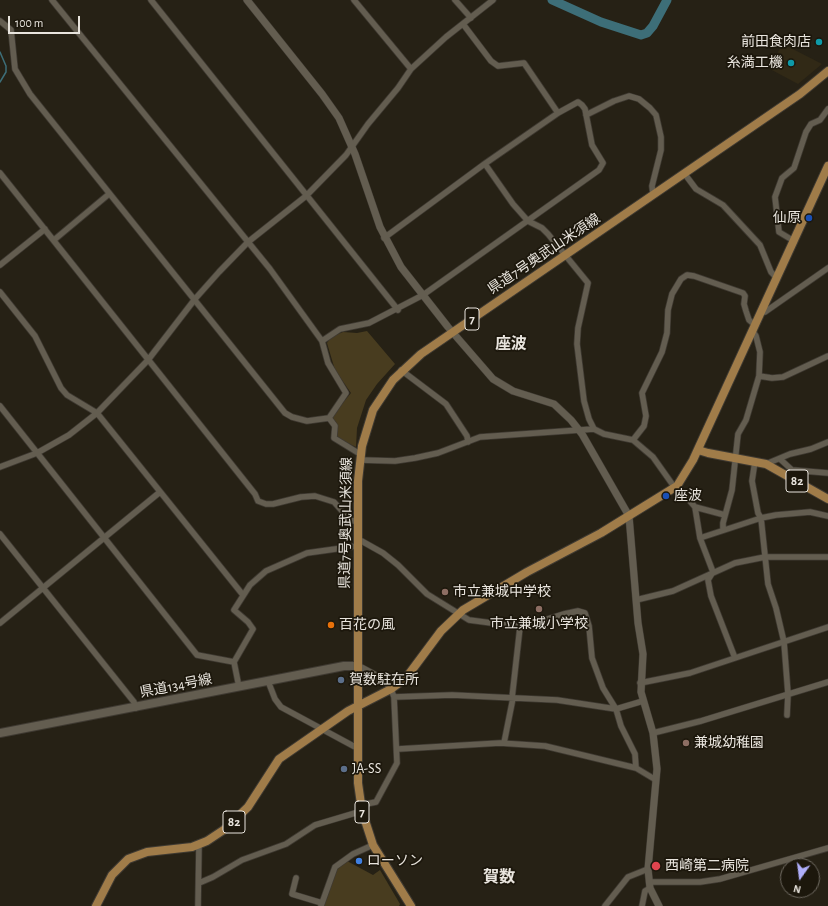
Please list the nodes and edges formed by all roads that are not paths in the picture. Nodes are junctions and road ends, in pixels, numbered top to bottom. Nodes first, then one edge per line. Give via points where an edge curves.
1 (52, 0) edge
2 (151, 0) edge
3 (247, 0) edge
4 (354, 0) edge
5 (455, 0) edge
6 (493, 0) edge
7 (471, 18) junction
8 (0, 20) edge
9 (463, 24) junction
10 (411, 69) junction
11 (827, 74) edge
12 (828, 109) edge
13 (558, 113) junction
14 (586, 115) junction
15 (352, 147) junction
16 (484, 164) junction
17 (828, 166) edge
18 (0, 173) edge
19 (684, 173) junction
20 (109, 194) junction
21 (653, 194) junction
22 (306, 196) junction
23 (528, 221) junction
24 (45, 229) junction
25 (384, 238) junction
26 (54, 240) junction
27 (794, 241) junction
28 (248, 242) junction
29 (565, 255) junction
30 (0, 265) edge
31 (828, 268) edge
32 (776, 278) junction
33 (0, 292) edge
34 (423, 295) junction
35 (194, 299) junction
36 (398, 310) junction
37 (761, 311) junction
38 (753, 327) junction
39 (453, 332) junction
40 (322, 341) junction
41 (828, 356) edge
42 (148, 360) junction
43 (401, 370) junction
44 (759, 376) junction
45 (0, 406) edge
46 (97, 413) junction
47 (329, 418) junction
48 (578, 429) junction
49 (594, 429) junction
50 (633, 440) junction
51 (468, 442) junction
52 (828, 442) edge
53 (698, 450) junction
54 (37, 453) junction
55 (360, 457) junction
56 (735, 457) junction
57 (780, 459) junction
58 (755, 461) junction
59 (766, 464) junction
60 (0, 467) edge
61 (790, 473) junction
62 (828, 473) edge
63 (676, 487) junction
64 (160, 492) junction
65 (828, 499) edge
66 (695, 507) junction
67 (725, 515) junction
68 (629, 516) junction
69 (828, 516) edge
70 (761, 518) junction
71 (358, 522) junction
72 (724, 529) junction
73 (0, 534) edge
74 (104, 538) junction
75 (700, 538) junction
76 (357, 543) junction
77 (766, 557) junction
78 (828, 557) edge
79 (713, 572) junction
80 (43, 587) junction
81 (243, 595) junction
82 (636, 600) junction
83 (458, 613) junction
84 (0, 623) edge
85 (520, 627) junction
86 (828, 627) edge
87 (784, 642) junction
88 (735, 658) junction
89 (234, 662) junction
90 (358, 666) junction
91 (268, 681) junction
92 (828, 682) edge
93 (640, 684) junction
94 (239, 687) junction
95 (391, 689) junction
96 (788, 694) junction
97 (394, 697) junction
98 (512, 698) junction
99 (643, 701) junction
100 (357, 706) junction
101 (136, 708) junction
102 (616, 709) junction
103 (787, 715) dead end
104 (322, 729) junction
105 (0, 733) edge
106 (653, 733) junction
107 (504, 743) junction
108 (357, 748) junction
109 (398, 749) junction
110 (636, 768) junction
111 (656, 780) junction
112 (361, 808) junction
113 (199, 844) junction
114 (373, 845) junction
115 (828, 848) edge
116 (648, 869) junction
117 (296, 878) dead end
118 (199, 883) junction
119 (650, 885) junction
120 (321, 904) edge
121 (96, 906) edge
122 (198, 906) edge
123 (411, 906) edge
124 (605, 906) edge
125 (642, 906) edge
126 (659, 906) edge

1 - 28 street
2 - 22 street
3 - 15 street via 339,118
4 - 10 street
5 - 7 street
6 - 7 street
7 - 9 street
8 - 20 street via 11,30 15,69 30,94
9 - 10 street
9 - 13 street via 491,61 498,66 524,63
10 - 15 street
11 - 19 main road, 県道7号奥武山米須線 / 7
12 - 27 street via 806,132 794,168 782,178 775,197 779,232
13 - 14 street via 578,102 582,104
13 - 16 street
14 - 21 street via 628,96 638,99 656,115 661,150 652,186
14 - 23 street via 592,145 603,162 602,167
15 - 22 street
15 - 25 street
16 - 23 street
16 - 25 street
17 - 27 main road
18 - 24 street
19 - 21 main road, 県道7号奥武山米須線 / 7
19 - 32 street via 696,190 723,204 760,245
20 - 26 street
20 - 35 street
21 - 29 main road, 県道7号奥武山米須線 / 7
22 - 28 street
22 - 36 street
23 - 29 street via 542,228
23 - 34 street
24 - 26 street
24 - 30 street
25 - 34 street via 401,267
26 - 42 street
27 - 32 main road
28 - 35 street
28 - 40 street via 285,288
29 - 39 main road, 県道7号奥武山米須線 / 7
29 - 49 street via 588,283 577,344 584,401
31 - 37 street via 765,312
32 - 37 main road
33 - 46 street via 35,336 61,388 67,395
34 - 36 street
34 - 39 street
35 - 42 street
35 - 47 street via 285,413 307,421
36 - 40 street via 369,323 340,329
37 - 38 main road
38 - 44 street via 760,352
38 - 50 street via 746,311 743,293 694,276 687,275 680,279 672,294 668,310 667,333 662,352 642,393 646,416 644,426
38 - 53 main road
39 - 43 main road, 県道7号奥武山米須線 / 7
39 - 48 street via 498,384 554,404
40 - 47 street via 328,363 346,393
41 - 44 street via 783,377
42 - 46 street
42 - 71 street via 258,501 273,504 301,496 315,496 334,502 350,520
43 - 51 street via 446,404 467,436
43 - 55 main road, 県道7号奥武山米須線 / 7 via 373,410 365,431
44 - 56 street via 746,420 738,434
45 - 54 street
46 - 54 street via 86,423
46 - 64 street
47 - 55 street via 335,426 334,438
48 - 49 street
48 - 51 street via 480,437
48 - 68 street
49 - 50 street via 604,434
50 - 63 street via 658,463
51 - 55 street via 438,453 395,461
52 - 57 street
53 - 56 main road, 82
53 - 63 main road
54 - 60 street
54 - 74 street
55 - 71 main road, 県道7号奥武山米須線 / 7
56 - 58 main road, 82
56 - 67 street via 732,490
57 - 59 street
57 - 61 street
58 - 59 main road, 82
58 - 70 street via 752,481
59 - 61 main road, 82
61 - 62 street
61 - 65 main road, 82 via 816,494
63 - 66 street
63 - 68 main road
64 - 74 street
64 - 81 street
66 - 67 street
66 - 75 street
67 - 72 street
68 - 82 street
68 - 83 main road via 505,584
69 - 70 street via 810,512
70 - 72 street
70 - 77 street
71 - 76 main road, 県道7号奥武山米須線 / 7
72 - 75 street
73 - 80 street
74 - 80 street
74 - 89 street via 197,655
75 - 79 street
76 - 81 street via 307,553 266,571
76 - 83 street via 383,553 427,594
76 - 90 main road, 県道7号奥武山米須線 / 7
77 - 78 street
77 - 79 street via 735,563
77 - 87 street via 768,584
79 - 82 street via 673,591
79 - 88 street via 708,580 711,596
80 - 84 street
80 - 101 street via 134,702
81 - 89 street via 234,610 253,629
82 - 93 street via 643,654
83 - 85 street via 469,620
83 - 95 main road via 441,631 406,678
85 - 98 street
85 - 102 street via 564,614 578,611 584,613 590,626 592,658 603,688
86 - 87 street
87 - 88 street
87 - 96 street
88 - 93 street via 690,674
89 - 94 street
90 - 91 main road, 県道134号線 via 344,666
90 - 95 street via 386,681
90 - 100 main road, 県道7号奥武山米須線 / 7
91 - 94 main road, 県道134号線
91 - 104 street via 281,707
92 - 96 street
93 - 99 street
94 - 101 main road, 県道134号線
95 - 97 street
95 - 100 main road
96 - 103 street
96 - 106 street
97 - 98 street via 452,695
97 - 109 street
98 - 102 street via 557,700
98 - 107 street
99 - 102 street
99 - 106 street
100 - 104 main road, 82
100 - 108 main road, 県道7号奥武山米須線 / 7
101 - 105 main road, 県道134号線
102 - 110 street via 634,754
104 - 108 street
104 - 113 main road, 82 via 280,759 242,813 219,834
106 - 111 street
107 - 109 street
107 - 110 street via 545,746
108 - 112 main road, 県道7号奥武山米須線 / 7
109 - 112 street via 397,763 376,802
110 - 111 street
111 - 116 street
112 - 114 main road, 県道7号奥武山米須線 / 7
112 - 118 street via 315,825 286,844 242,860
113 - 118 street
113 - 121 main road, 82 via 176,850 147,852 128,859 112,875
114 - 120 street via 353,854 335,867
114 - 123 main road, 県道7号奥武山米須線 / 7
115 - 119 street via 720,879
116 - 119 street
116 - 124 street via 628,877
117 - 120 street via 292,894
118 - 122 street
119 - 125 street via 645,891
119 - 126 street

